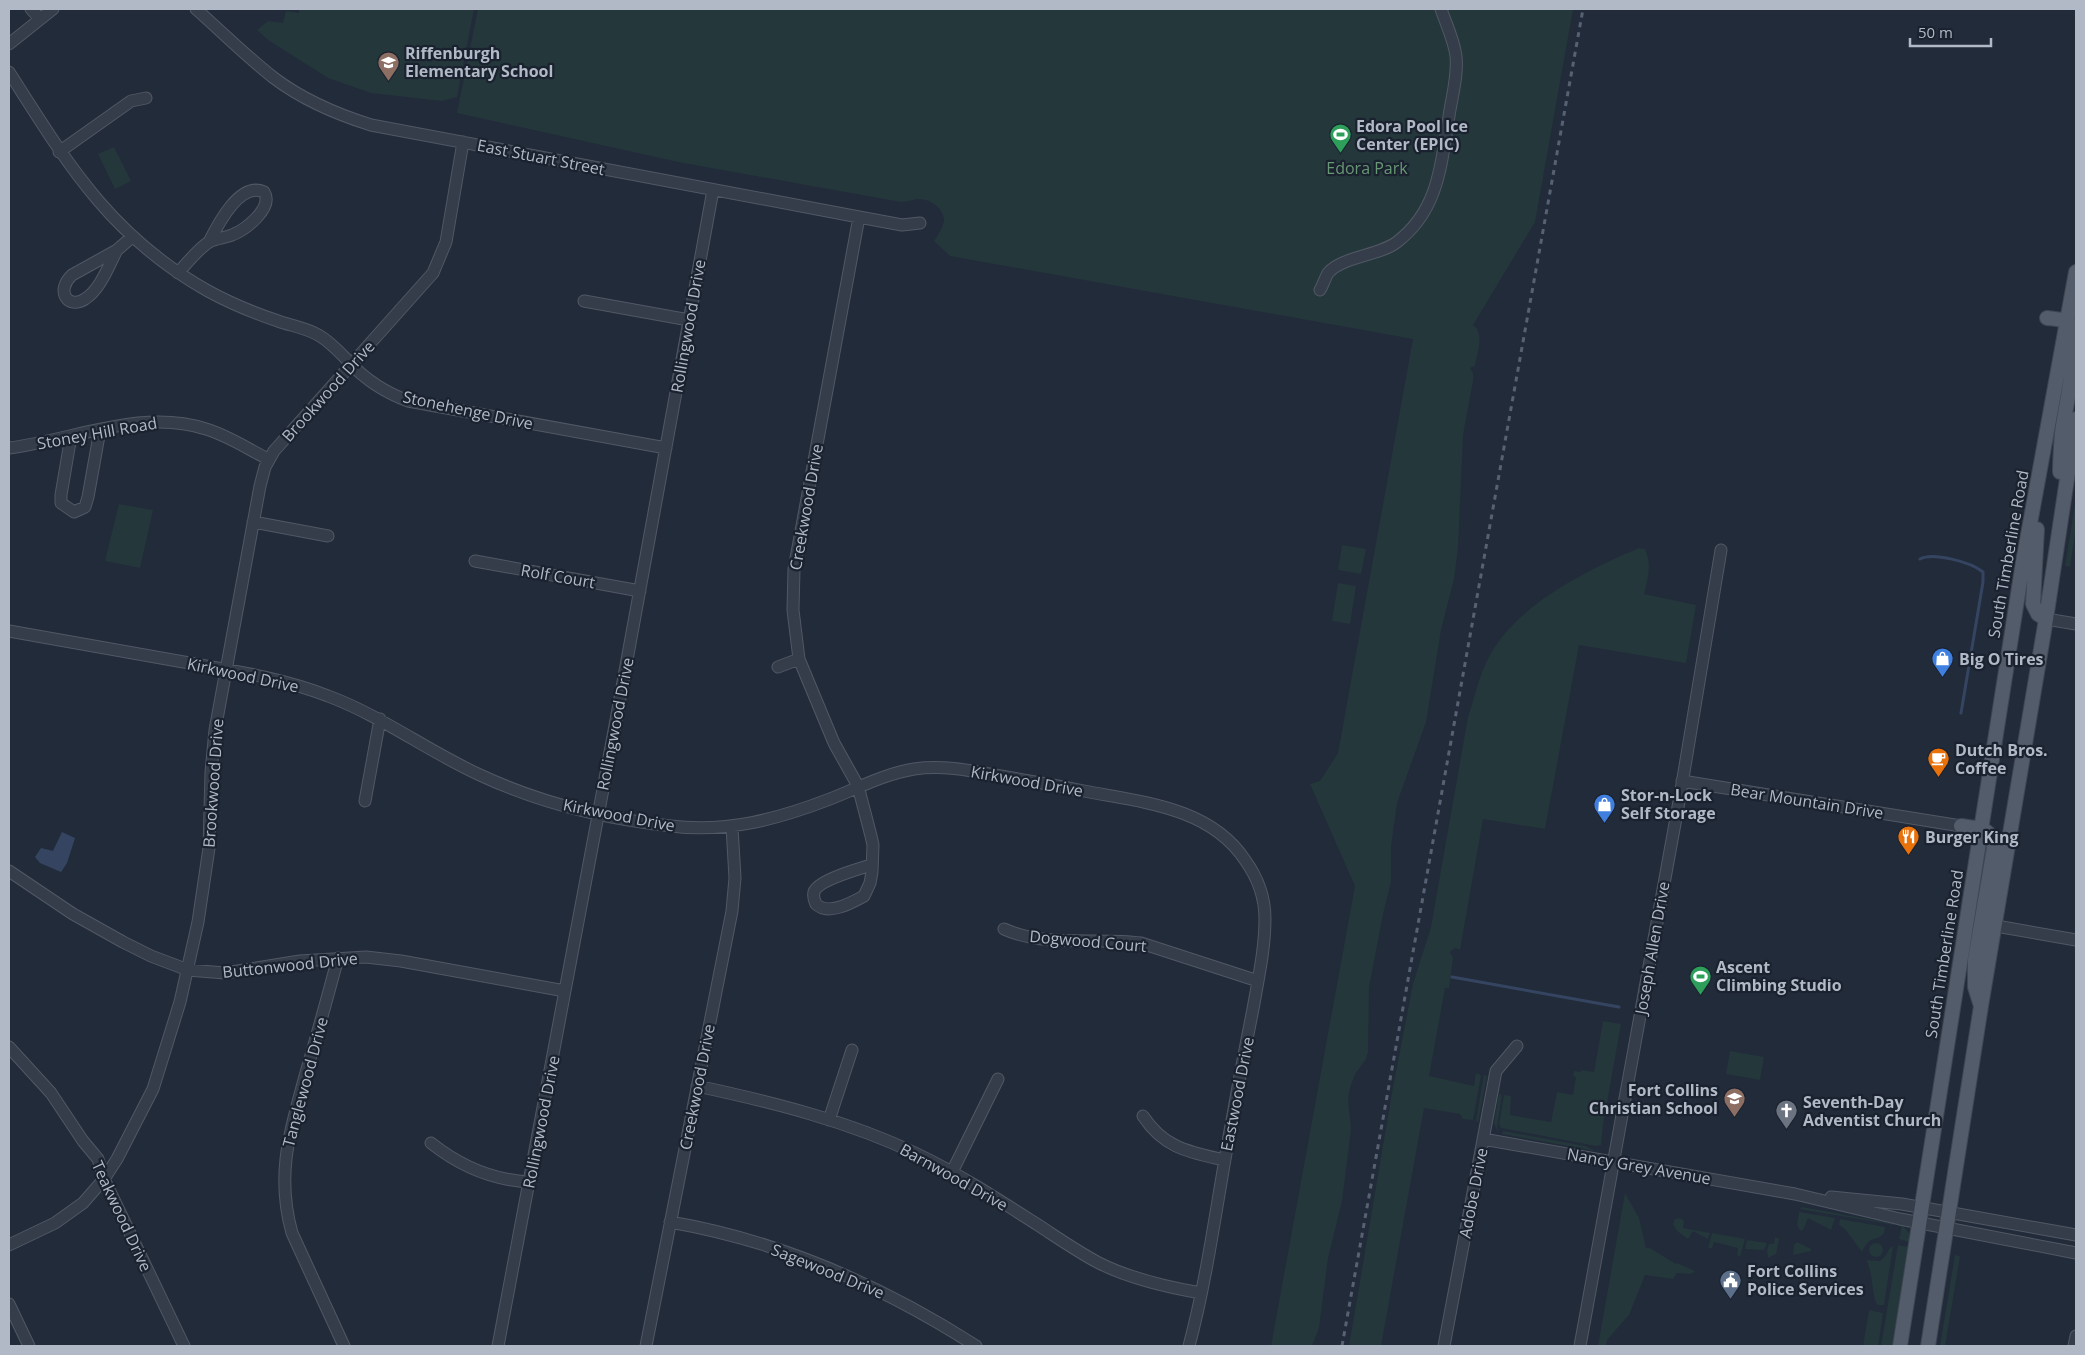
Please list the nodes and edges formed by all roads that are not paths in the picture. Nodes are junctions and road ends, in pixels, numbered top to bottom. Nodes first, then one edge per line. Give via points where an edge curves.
1 (31, 9) edge
2 (52, 9) edge
3 (196, 9) edge
4 (1442, 9) edge
5 (40, 19) junction
6 (9, 44) edge
7 (9, 72) edge
8 (146, 98) dead end
9 (463, 142) junction
10 (59, 152) junction
11 (713, 190) junction
12 (859, 218) junction
13 (920, 223) dead end
14 (132, 237) junction
15 (209, 242) junction
16 (117, 250) junction
17 (2076, 272) edge
18 (178, 273) junction
19 (1320, 290) dead end
20 (584, 301) dead end
21 (2047, 318) dead end
22 (689, 320) junction
23 (2067, 321) junction
24 (352, 365) junction
25 (2076, 418) edge
26 (100, 430) junction
27 (71, 436) junction
28 (9, 448) edge
29 (666, 448) junction
30 (268, 460) junction
31 (2041, 469) junction
32 (2062, 503) junction
33 (253, 522) junction
34 (328, 536) dead end
35 (1721, 550) dead end
36 (475, 561) dead end
37 (640, 591) junction
38 (2046, 619) junction
39 (2076, 624) edge
40 (9, 631) edge
41 (799, 659) junction
42 (778, 668) dead end
43 (226, 670) junction
44 (380, 719) junction
45 (1682, 781) junction
46 (858, 786) junction
47 (365, 801) dead end
48 (599, 814) junction
49 (1961, 826) joint
50 (732, 827) junction
51 (1980, 829) junction
52 (1236, 848) joint
53 (870, 865) junction
54 (9, 871) edge
55 (1996, 926) junction
56 (1004, 929) dead end
57 (2076, 940) edge
58 (338, 958) junction
59 (188, 970) junction
60 (1258, 981) junction
61 (565, 992) junction
62 (1982, 1006) junction
63 (1516, 1046) dead end
64 (9, 1047) edge
65 (852, 1050) dead end
66 (998, 1078) dead end
67 (697, 1086) junction
68 (1143, 1116) dead end
69 (829, 1120) junction
70 (1483, 1139) junction
71 (430, 1143) dead end
72 (1224, 1160) junction
73 (1614, 1162) junction
74 (952, 1172) junction
75 (104, 1179) junction
76 (530, 1182) junction
77 (1795, 1194) junction
78 (1923, 1208) junction
79 (1950, 1213) junction
80 (670, 1222) junction
81 (1920, 1224) junction
82 (1947, 1229) junction
83 (2076, 1235) edge
84 (9, 1245) edge
85 (2076, 1253) edge
86 (1201, 1293) junction
87 (9, 1304) edge
88 (2076, 1336) edge
89 (29, 1346) edge
90 (184, 1346) edge
91 (344, 1346) edge
92 (498, 1346) edge
93 (646, 1346) edge
94 (976, 1346) edge
95 (1189, 1346) edge
96 (1444, 1346) edge
97 (1580, 1346) edge
98 (1900, 1346) edge
99 (1928, 1346) edge
100 (2074, 1346) edge

1 - 5 street
2 - 5 street
3 - 9 street, East Stuart Street via 274,78 321,107 371,125
4 - 19 street via 1456,54 1456,73 1438,182 1428,206 1420,220 1396,243 1344,262 1329,272
5 - 6 street
7 - 10 street, Stonehenge Drive
8 - 10 street via 131,101
9 - 11 street, East Stuart Street
9 - 24 street, Brookwood Drive via 441,258 423,287
10 - 14 street, Stonehenge Drive via 94,199
11 - 12 street, East Stuart Street
11 - 22 street, Rollingwood Drive
12 - 13 street, East Stuart Street via 902,225
12 - 41 street, Creekwood Drive via 794,569 792,610
14 - 16 street
14 - 18 street, Stonehenge Drive
15 - 15 street via 232,235 258,216 266,203 264,192 253,190 242,195 219,222
15 - 18 street
16 - 16 street via 87,298 77,302 64,295 63,288 72,275
17 - 23 main road, South Timberline Road
18 - 24 street, Stonehenge Drive via 233,304 320,336
20 - 22 street
21 - 23 main road
22 - 29 street, Rollingwood Drive
23 - 31 main road, South Timberline Road
23 - 32 main road via 2075,337 2062,434
24 - 29 street, Stonehenge Drive via 383,389 408,401
24 - 30 street, Brookwood Drive
25 - 32 main road
26 - 27 street, Stoney Hill Road
26 - 27 street via 85,507 74,512 61,503 60,495
26 - 30 street, Stoney Hill Road via 154,421 195,425
27 - 28 street, Stoney Hill Road
29 - 37 street, Rollingwood Drive
30 - 33 street, Brookwood Drive
31 - 38 main road via 2033,604 2038,614
31 - 51 main road, South Timberline Road
32 - 38 main road
33 - 34 street
33 - 43 street, Brookwood Drive
35 - 45 street, Joseph Allen Drive
36 - 37 street, Rolf Court
37 - 48 street, Rollingwood Drive
38 - 39 street
38 - 55 main road
40 - 43 street, Kirkwood Drive
41 - 42 street
41 - 46 street, Creekwood Drive via 834,743
43 - 44 street, Kirkwood Drive via 296,685
43 - 59 street, Brookwood Drive via 215,730 209,848
44 - 47 street
44 - 48 street, Kirkwood Drive via 479,775 557,804
45 - 49 street, Bear Mountain Drive
45 - 73 street, Joseph Allen Drive
46 - 50 street, Kirkwood Drive via 761,823
46 - 52 street, Kirkwood Drive via 914,770 957,768 1166,807 1214,828
46 - 53 street, Creekwood Drive via 873,846
48 - 50 street, Kirkwood Drive via 672,827
48 - 61 street, Rollingwood Drive
49 - 51 main road
50 - 67 street, Creekwood Drive via 735,894
51 - 62 main road via 1993,838 1994,848 1976,960 1976,988
51 - 78 main road, South Timberline Road
52 - 60 street, Eastwood Drive via 1262,891 1265,920
53 - 53 street, Creekwood Drive via 870,883 864,896 831,909 825,910 816,904 817,888 825,882
54 - 59 street, Buttonwood Drive via 73,914 123,942
55 - 57 street
55 - 62 main road
56 - 60 street, Dogwood Court via 1038,938 1141,943
58 - 59 street, Buttonwood Drive via 225,974
58 - 61 street, Buttonwood Drive via 401,961
58 - 91 street, Tanglewood Drive via 290,1131 283,1181 292,1233
59 - 75 street, Brookwood Drive via 153,1089
60 - 72 street, Eastwood Drive
61 - 76 street, Rollingwood Drive
62 - 79 main road
63 - 70 street, Adobe Drive via 1496,1071
64 - 75 street, Teakwood Drive via 51,1093 98,1159
65 - 69 street
66 - 74 street
67 - 69 street, Barnwood Drive
67 - 80 street, Creekwood Drive
68 - 72 street via 1150,1128 1168,1143 1182,1150
69 - 74 street, Barnwood Drive via 917,1154
70 - 73 street, Nancy Grey Avenue
70 - 96 street, Adobe Drive
71 - 76 street via 481,1173
72 - 86 street, Eastwood Drive
73 - 77 street, Nancy Grey Avenue
73 - 97 street, Joseph Allen Drive
74 - 86 street, Barnwood Drive via 1101,1264 1158,1285
75 - 84 street, Brookwood Drive via 72,1212
75 - 90 street, Teakwood Drive
76 - 92 street, Rollingwood Drive
77 - 78 street, Nancy Grey Avenue
77 - 81 street, Nancy Grey Avenue
78 - 79 street, Nancy Grey Avenue
78 - 81 main road, South Timberline Road
79 - 82 main road
79 - 83 street, Nancy Grey Avenue
80 - 93 street, Creekwood Drive
80 - 94 street, Sagewood Drive via 711,1229 801,1256 903,1302
81 - 82 street, Nancy Grey Avenue
81 - 98 main road, South Timberline Road
82 - 85 street, Nancy Grey Avenue
82 - 99 main road
86 - 95 street, Eastwood Drive
87 - 89 street
88 - 100 street

